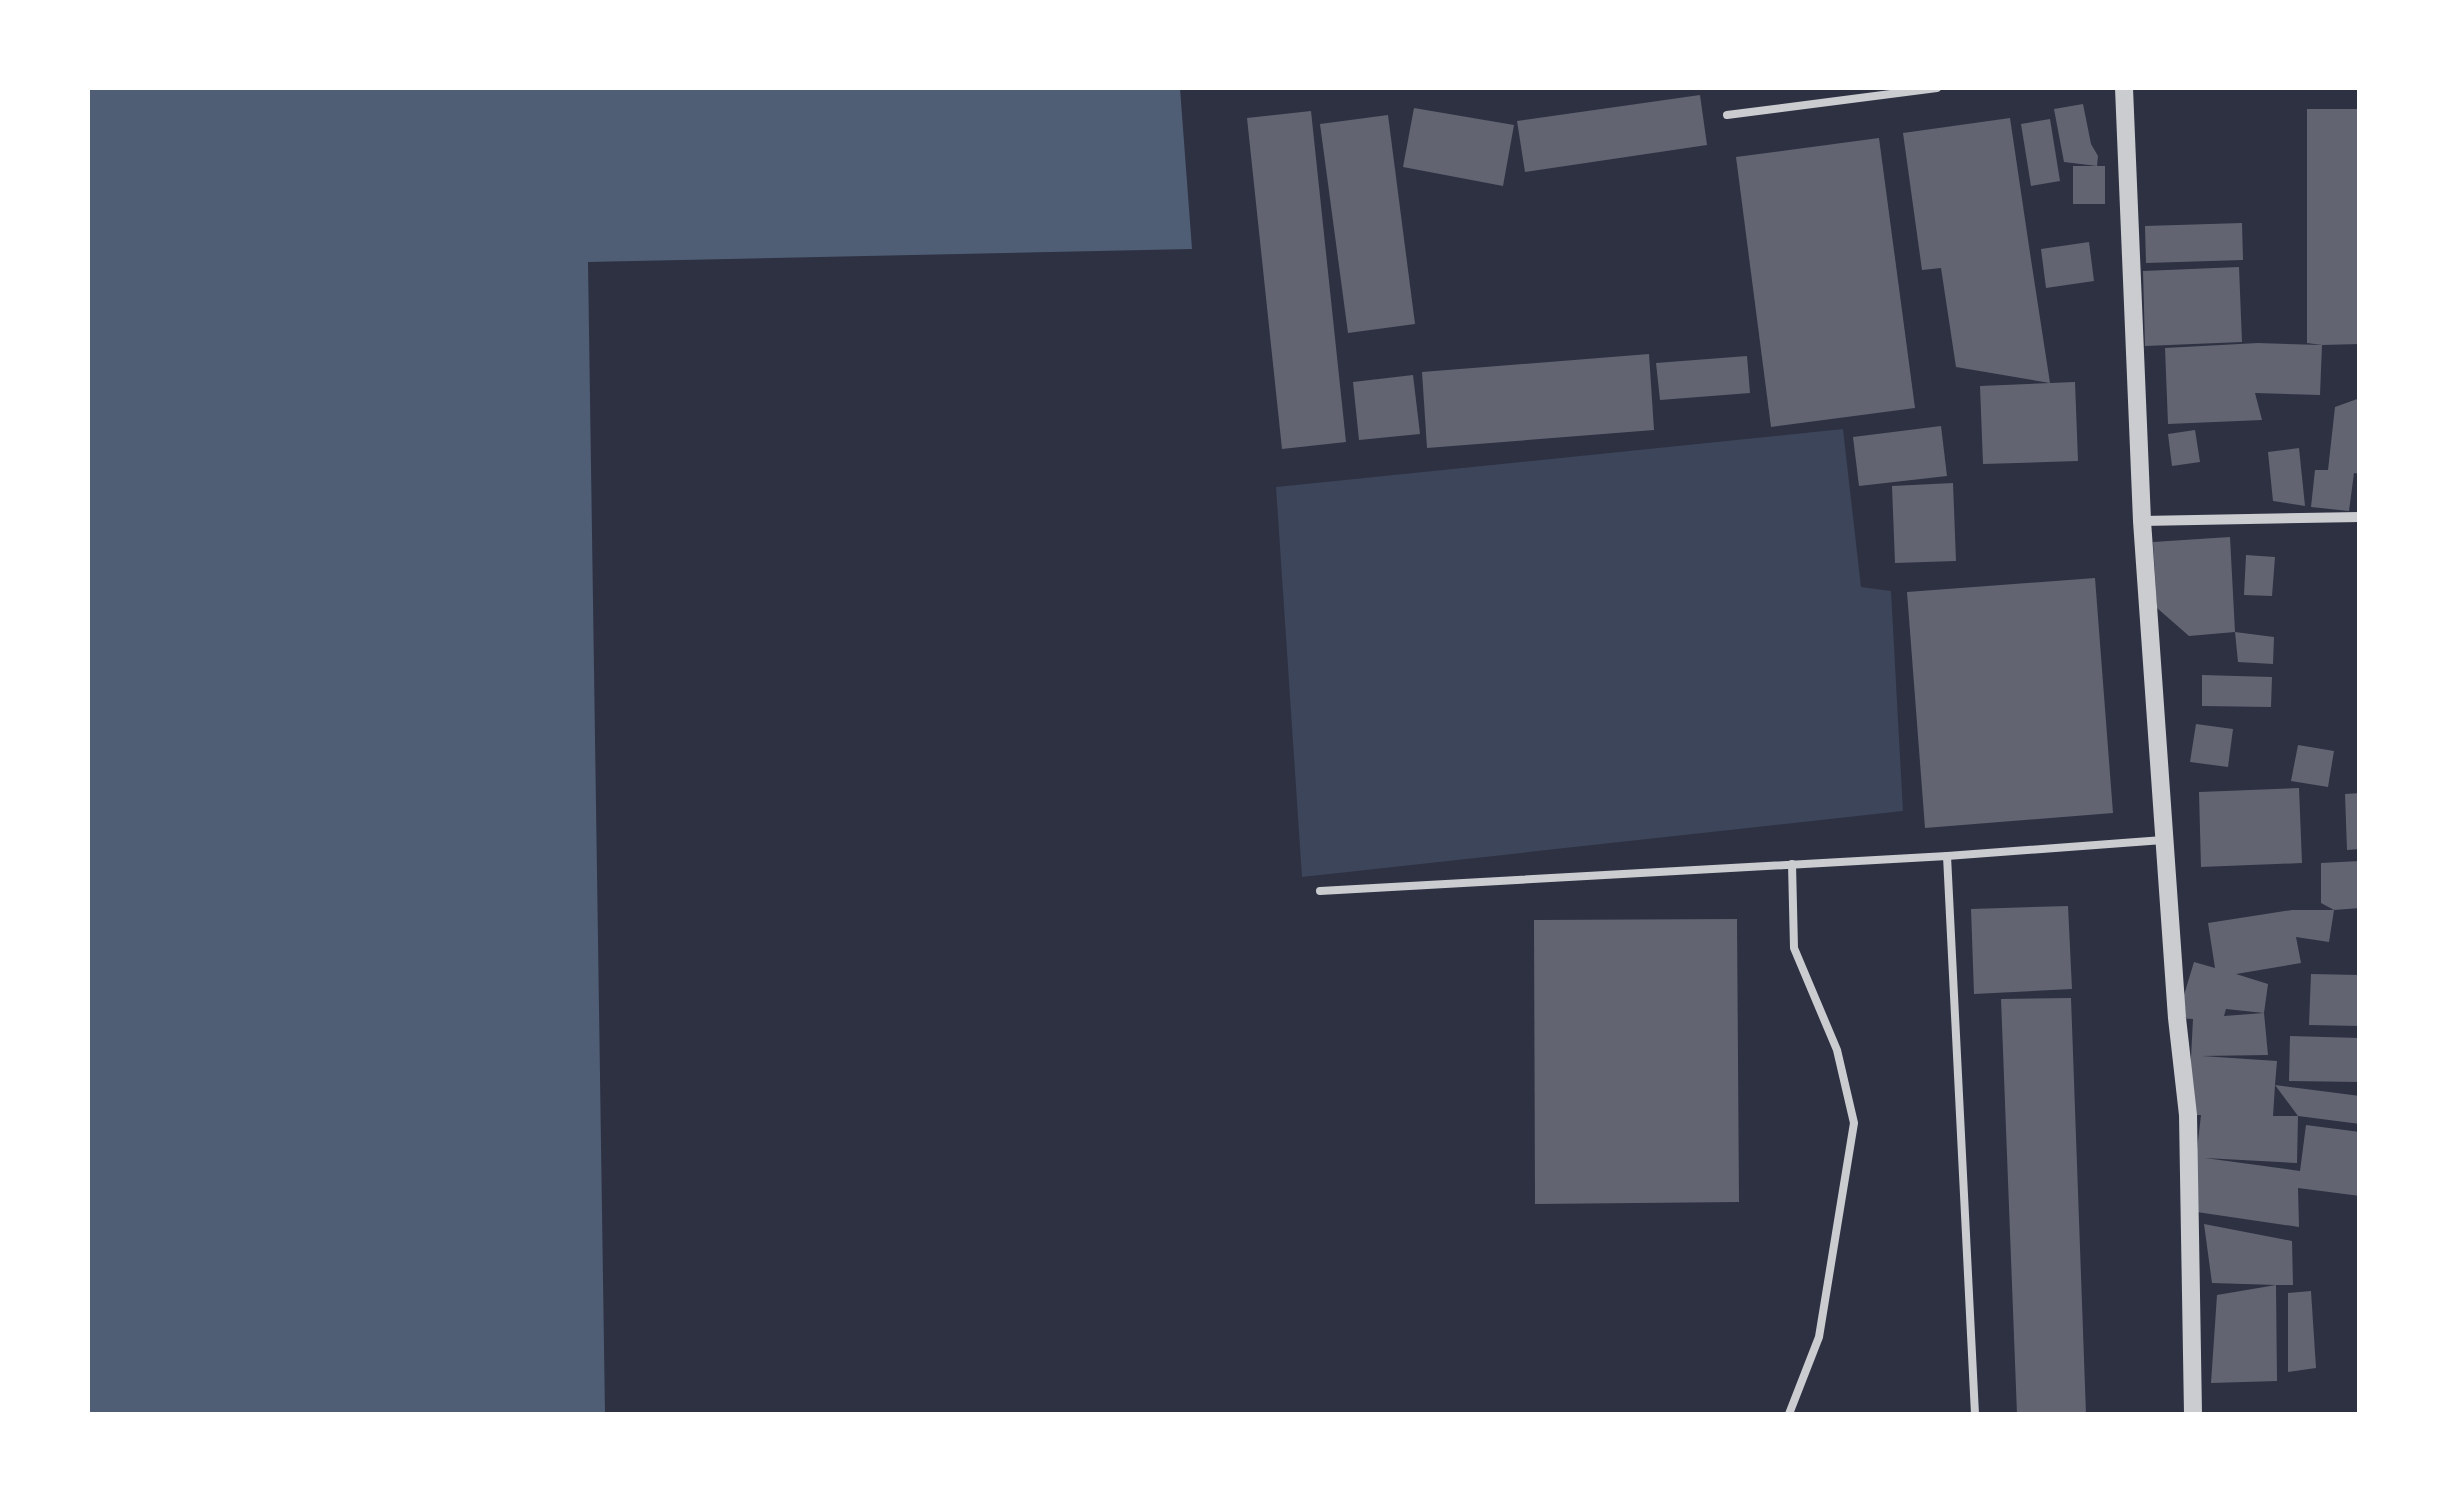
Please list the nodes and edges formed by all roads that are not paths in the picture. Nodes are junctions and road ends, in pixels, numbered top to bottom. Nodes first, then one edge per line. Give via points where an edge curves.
1 (1938, 88) edge
2 (2124, 88) edge
3 (1727, 116) dead end
4 (2360, 517) edge
5 (2142, 521) junction
6 (2164, 840) junction
7 (1947, 856) junction
8 (1792, 864) junction
9 (1320, 891) dead end
10 (1789, 1414) edge
11 (1975, 1414) edge
12 (2193, 1414) edge

1 - 3 lane
2 - 5 street
4 - 5 street
5 - 6 street
6 - 7 lane
6 - 12 street via 2188,1116
7 - 8 lane
7 - 11 lane
8 - 9 lane
8 - 10 lane via 1794,948 1837,1050 1854,1123 1819,1337

